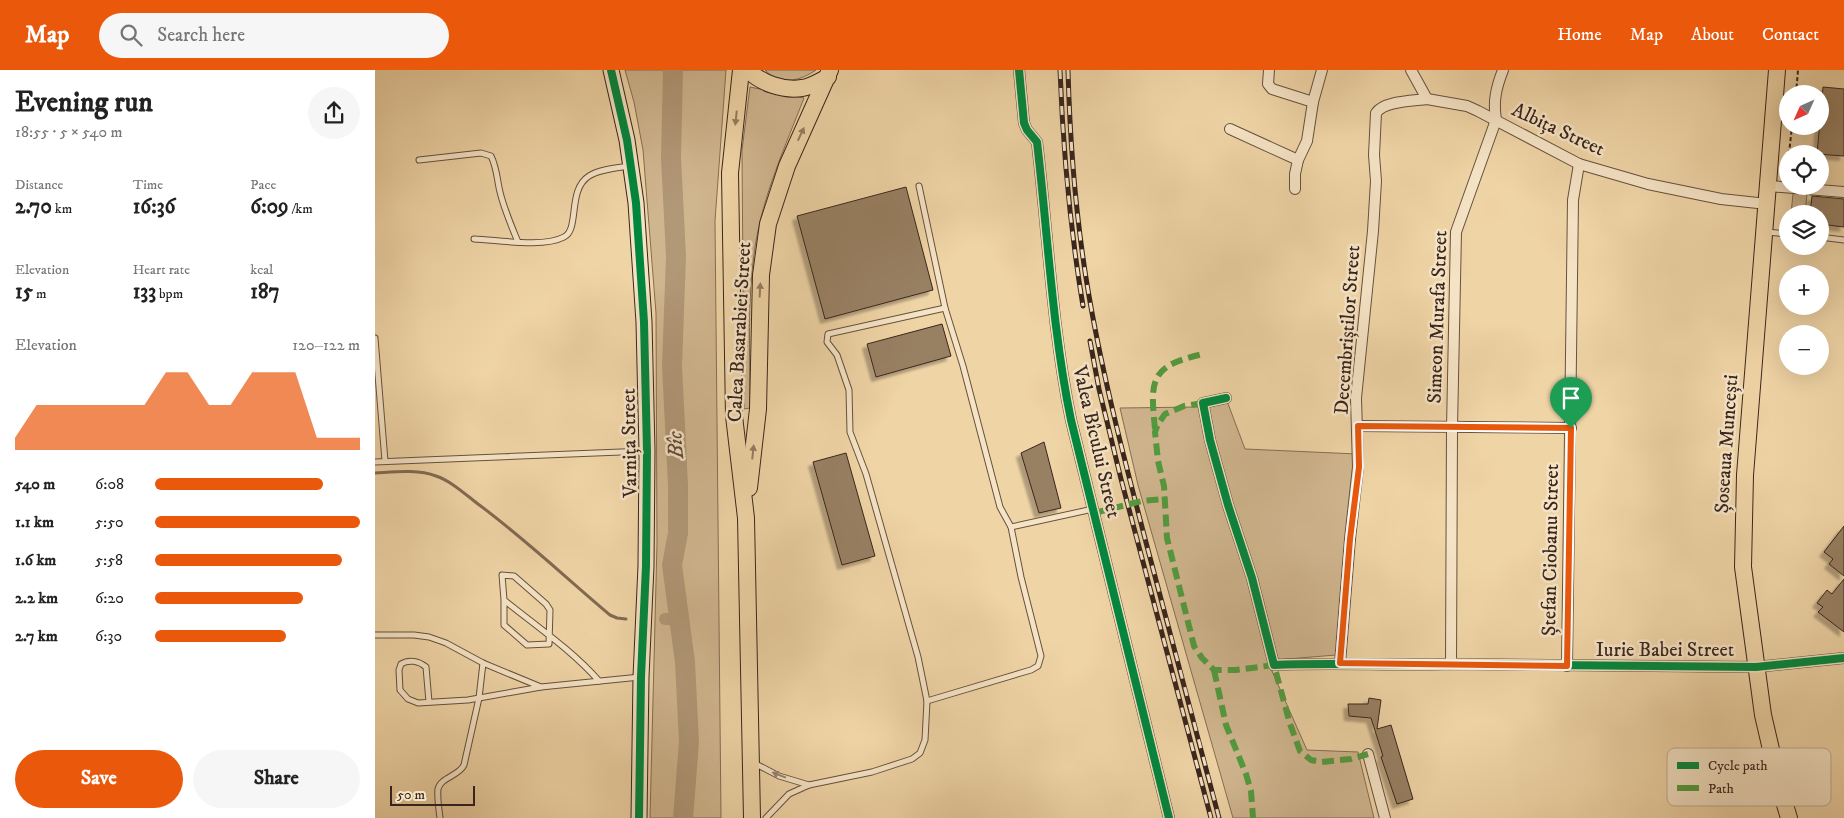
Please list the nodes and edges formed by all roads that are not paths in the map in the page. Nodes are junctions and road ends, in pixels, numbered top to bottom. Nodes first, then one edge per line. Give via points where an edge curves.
1 (611, 70) edge
2 (741, 70) edge
3 (748, 70) edge
4 (1019, 70) edge
5 (1269, 70) edge
6 (1322, 70) edge
7 (1411, 70) edge
8 (1503, 70) edge
9 (1777, 70) edge
10 (829, 74) edge
11 (1427, 99) junction
12 (1313, 102) junction
13 (1496, 120) junction
14 (1229, 129) dead end
15 (419, 160) dead end
16 (1298, 160) junction
17 (1579, 164) junction
18 (630, 166) junction
19 (919, 186) dead end
20 (1769, 186) junction
21 (1295, 189) dead end
22 (1844, 192) edge
23 (1767, 204) junction
24 (1765, 232) junction
25 (1779, 233) edge
26 (1829, 238) edge
27 (474, 239) dead end
28 (1844, 240) edge
29 (518, 242) junction
30 (945, 308) junction
31 (375, 338) edge
32 (1226, 398) dead end
33 (1358, 426) junction
34 (1452, 427) junction
35 (1571, 428) junction
36 (647, 451) junction
37 (385, 461) junction
38 (375, 462) edge
39 (1093, 509) junction
40 (746, 518) junction
41 (1011, 527) junction
42 (504, 600) junction
43 (375, 635) edge
44 (550, 638) junction
45 (1844, 658) edge
46 (483, 663) junction
47 (1340, 663) junction
48 (1451, 664) junction
49 (1567, 666) junction
50 (1756, 667) junction
51 (641, 677) junction
52 (599, 681) junction
53 (541, 687) junction
54 (479, 698) junction
55 (927, 700) junction
56 (429, 702) junction
57 (1770, 748) edge
58 (1368, 754) dead end
59 (751, 761) junction
60 (809, 785) junction
61 (440, 818) edge
62 (639, 818) edge
63 (752, 818) edge
64 (766, 818) edge
65 (1169, 818) edge
66 (1385, 818) edge

1 - 18 street, Varnița Street
2 -> 40 main road, Calea Basarabiei Street via 730,173 734,416
3 - 10 main road via 770,84 785,88 803,88
4 - 39 street, Valea Bîcului Street via 1025,123 1037,142 1064,386
5 - 12 street via 1268,84 1272,89
6 - 12 street
7 - 11 street
8 - 13 street, Simeon Murafa Street via 1494,102
9 - 20 main road, Șoseaua Muncești
40 -> 10 main road, Calea Basarabiei Street via 758,409 761,275 768,224 787,166
11 - 13 street, Albița Street via 1467,106
11 - 33 street, Decembriștilor Street via 1387,105 1376,113 1375,205 1358,374
12 - 16 street via 1307,141
13 - 17 street, Albița Street
13 - 34 street, Simeon Murafa Street via 1456,232
14 - 16 street
15 - 29 lane via 481,153 491,156 506,214
16 - 21 street
17 - 23 street, Albița Street via 1648,184 1721,199
17 - 35 street, Ștefan Ciobanu Street via 1573,200
18 - 29 lane via 593,174 582,183 575,198 570,232 565,237 548,243
18 - 36 street, Varnița Street via 636,203 644,322
19 - 30 lane
20 - 22 street
20 - 23 main road, Șoseaua Muncești
23 - 24 main road, Șoseaua Muncești
24 - 25 lane
24 - 50 main road, Șoseaua Muncești via 1745,474 1743,541 1743,567
26 - 28 lane
27 - 29 lane
30 - 41 lane via 1000,507
30 - 55 lane via 828,334 827,342 837,355 849,390 850,432 918,657
31 - 37 lane
32 - 47 street, Iurie Babei Street via 1203,403 1205,419 1274,665
33 - 34 street
33 - 47 street, Decembriștilor Street via 1359,467
34 - 35 street
34 - 48 street, Simeon Murafa Street
35 - 49 street, Ștefan Ciobanu Street
36 - 37 lane
36 - 51 street, Varnița Street
37 - 38 lane
39 - 41 lane
39 - 65 street, Valea Bîcului Street
40 - 59 main road, Calea Basarabiei Street
41 - 55 lane via 1041,656 1038,666
42 - 44 lane
42 - 44 lane via 504,625 527,645 549,644
42 - 44 lane via 503,575 514,576 550,610
43 - 46 lane via 429,637
44 - 52 lane via 583,663
45 - 50 street, Iurie Babei Street
46 - 53 lane
46 - 54 lane
47 - 48 street, Iurie Babei Street
48 - 49 street, Iurie Babei Street
49 - 50 street, Iurie Babei Street
50 - 57 main road, Șoseaua Muncești
51 - 52 lane
51 - 62 street, Varnița Street
52 - 53 lane
53 - 54 lane
54 - 56 lane
54 - 61 lane via 462,769 443,782 438,790
55 - 60 lane via 925,740 920,753 912,759 872,772
56 - 56 lane via 412,702 403,695 400,690 401,664 416,662 426,667
58 - 66 street
60 -> 59 lane via 779,776
59 - 63 main road, Calea Basarabiei Street
60 - 64 lane via 789,794

